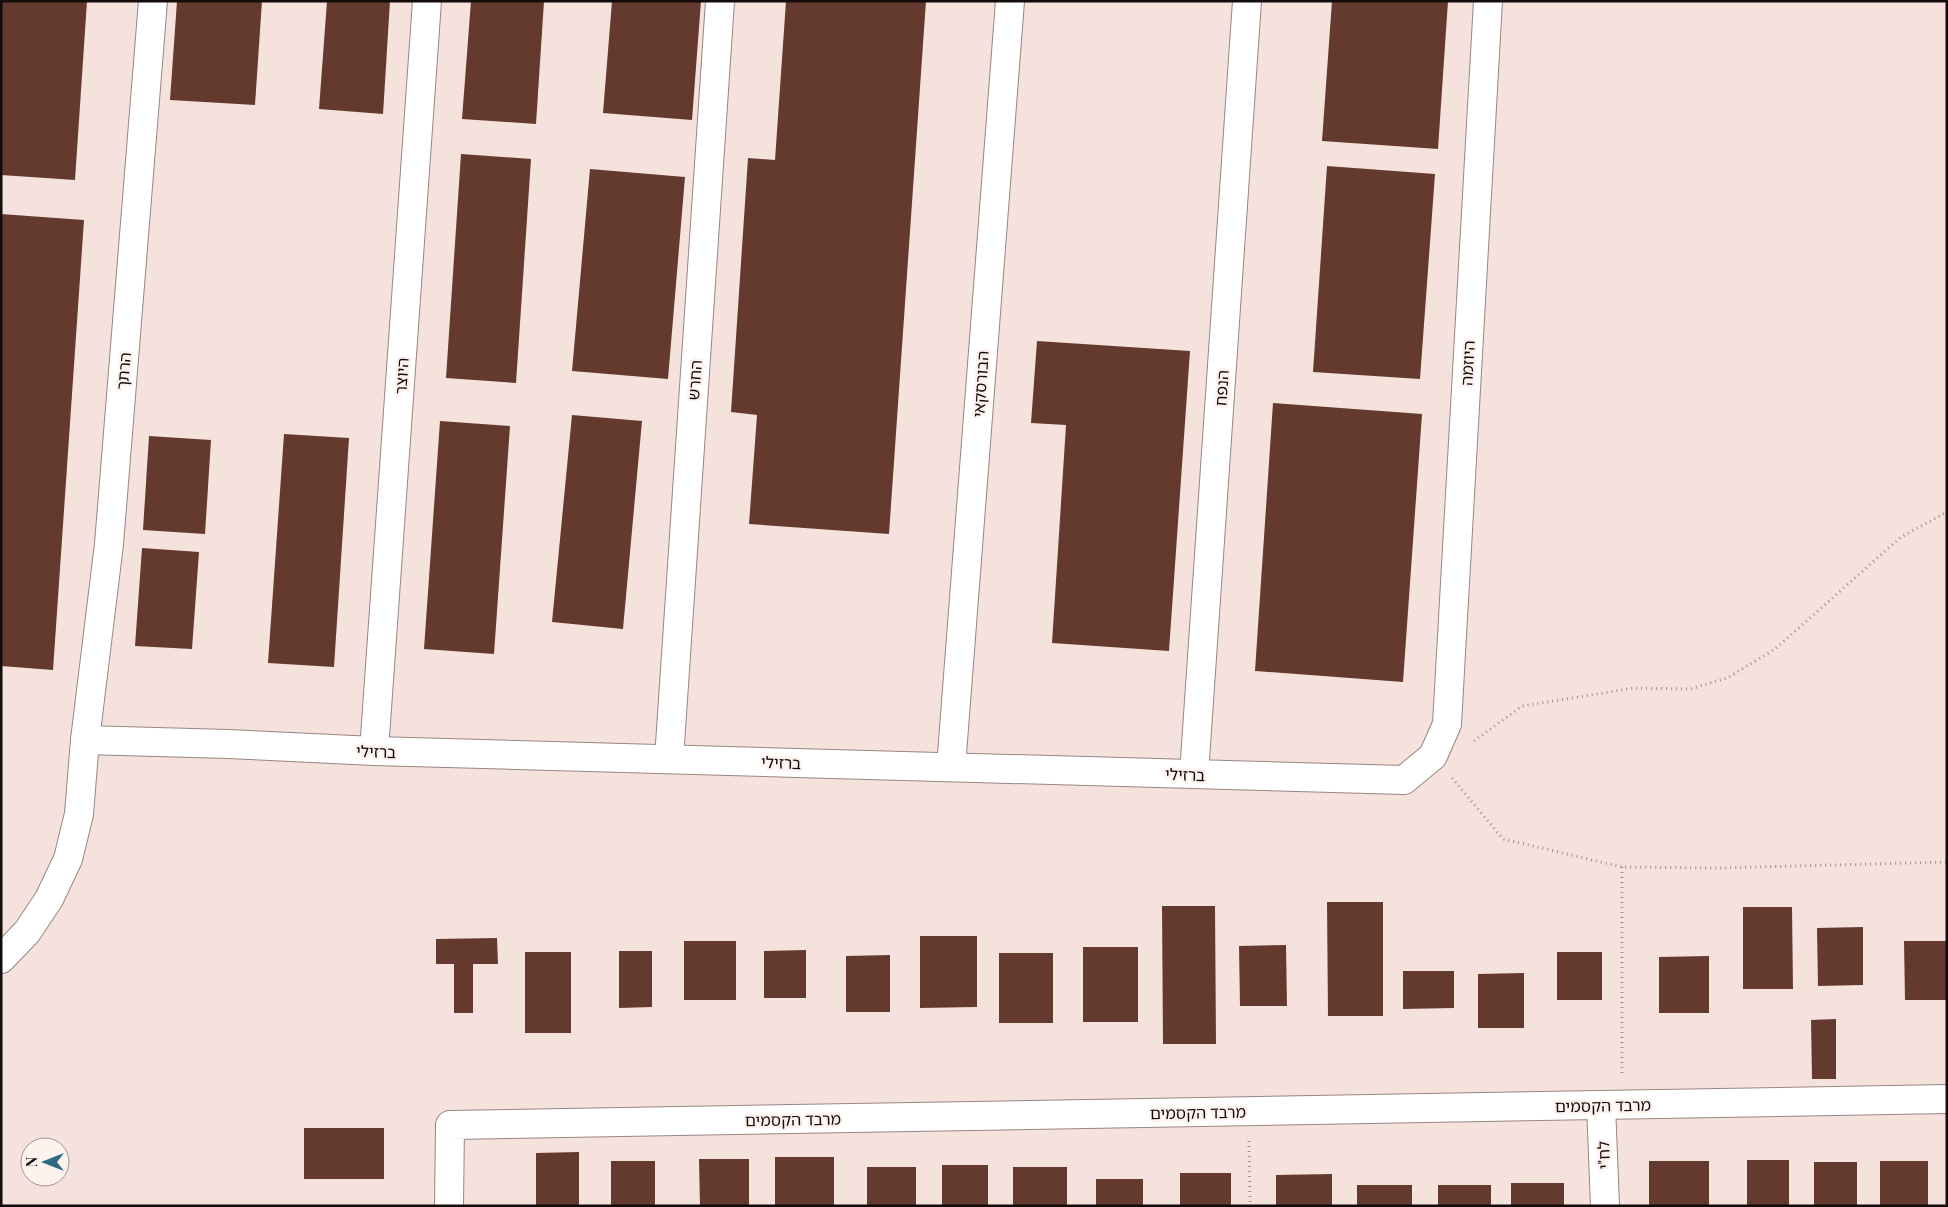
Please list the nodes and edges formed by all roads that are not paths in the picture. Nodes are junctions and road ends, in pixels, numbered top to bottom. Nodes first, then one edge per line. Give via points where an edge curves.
1 (153, 1) edge
2 (427, 1) edge
3 (720, 1) edge
4 (1010, 1) edge
5 (1247, 1) edge
6 (1488, 1) edge
7 (1447, 724) joint
8 (85, 740) junction
9 (374, 751) junction
10 (669, 759) junction
11 (951, 767) junction
12 (1194, 774) junction
13 (1, 959) edge
14 (1947, 1099) edge
15 (1612, 1104) junction
16 (449, 1206) edge
17 (1605, 1206) edge

1 - 8 street, הרתך via 109,544
2 - 9 street, היוצר
3 - 10 street, החרש
4 - 11 street, הבורסקאי
5 - 12 street, הנפח
6 - 7 street, היוזמה
7 - 12 street, ברזילי via 1433,756 1404,780
8 - 9 street, ברזילי
8 - 13 street, הרתך via 79,814 68,859 49,899 27,932
9 - 10 street, ברזילי
10 - 11 street, ברזילי
11 - 12 street, ברזילי
14 - 15 street, מרבד הקסמים
15 - 16 street, מרבד הקסמים via 450,1125
15 - 17 street, לח"י

